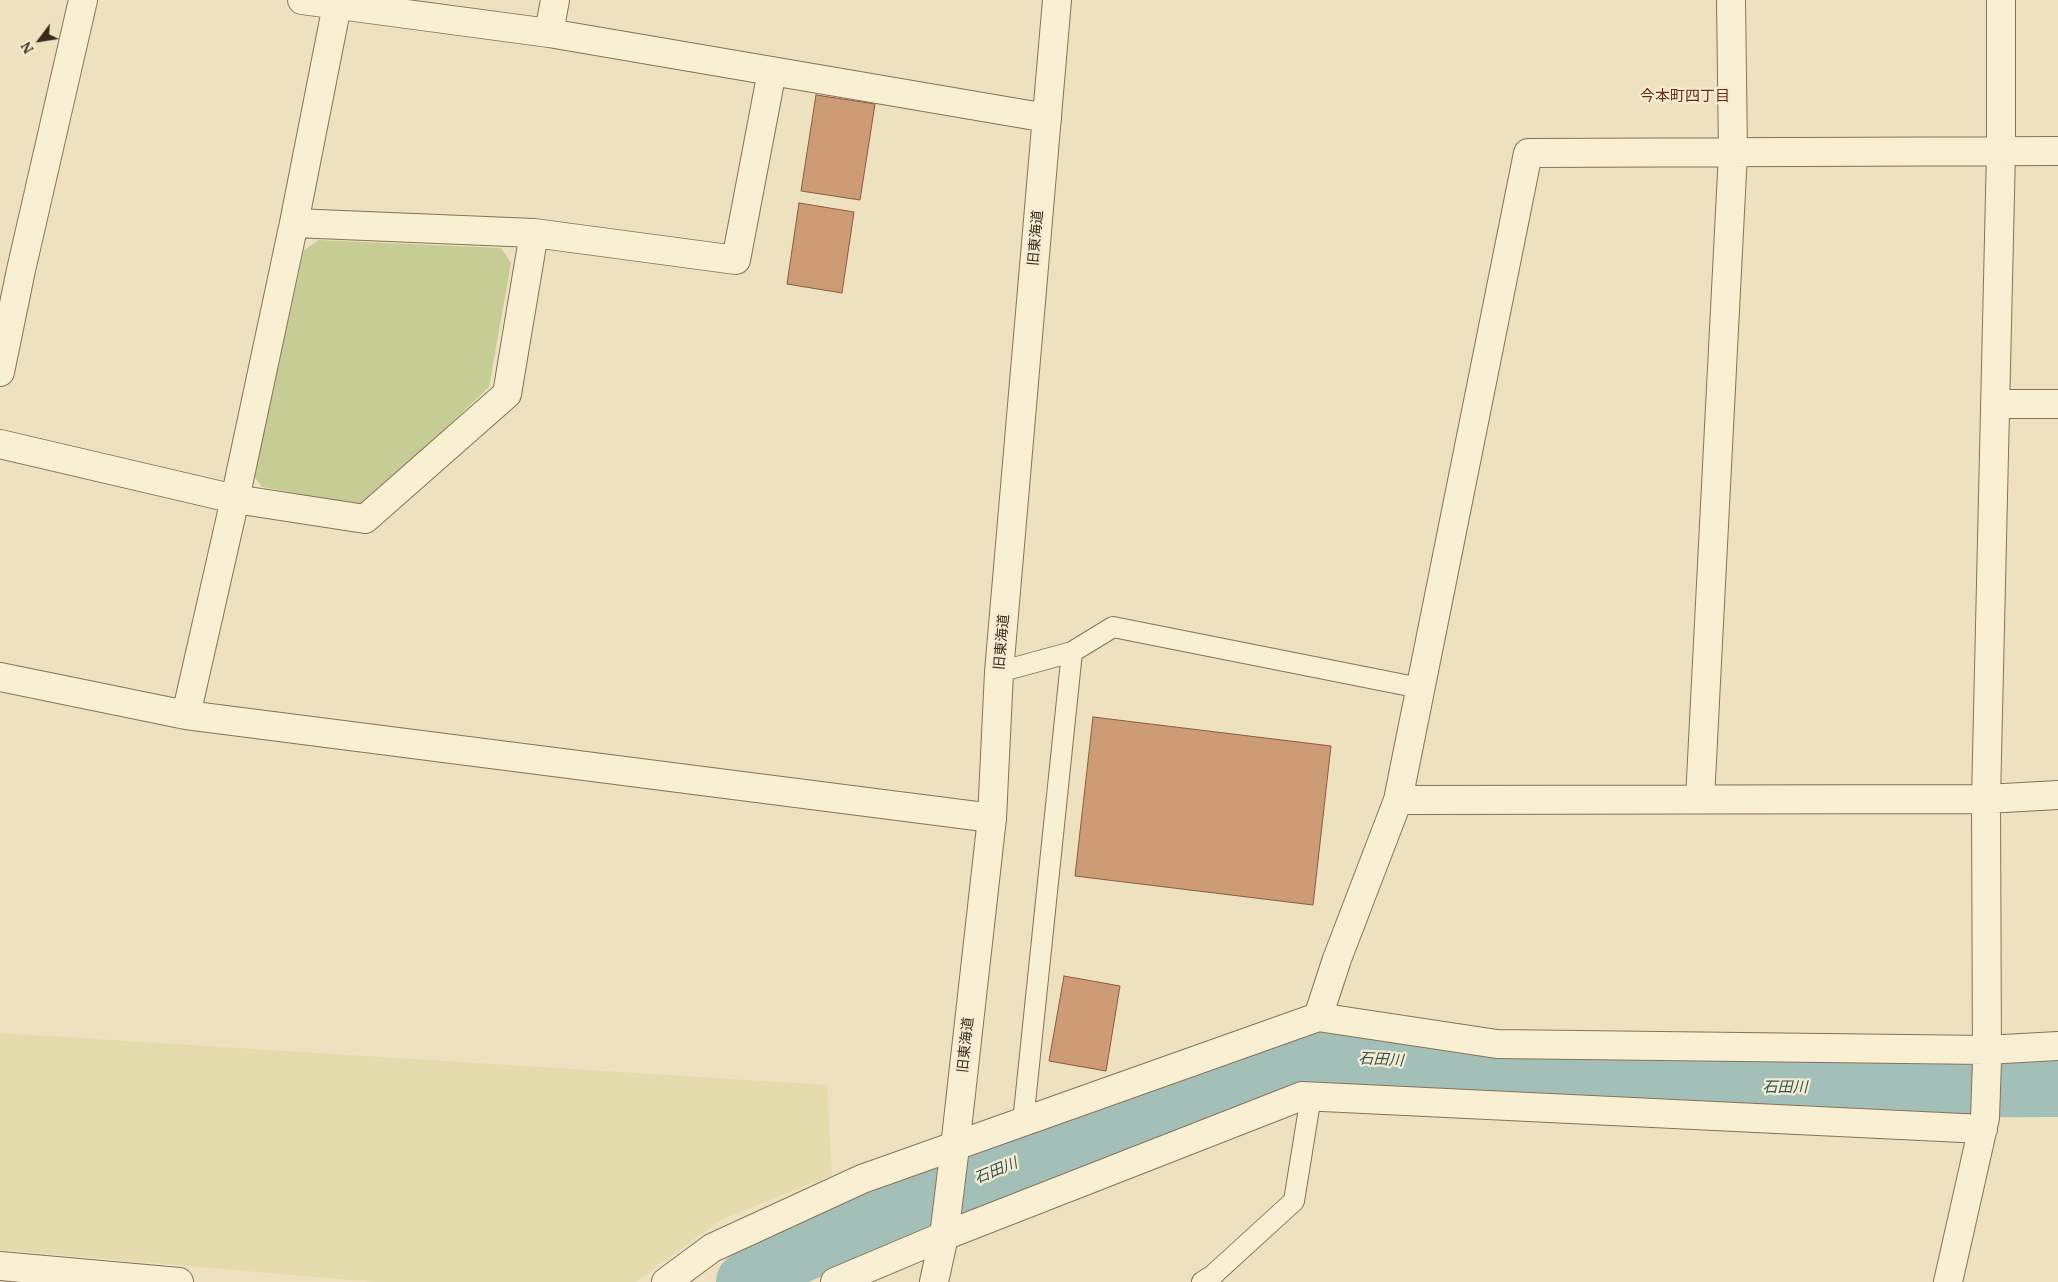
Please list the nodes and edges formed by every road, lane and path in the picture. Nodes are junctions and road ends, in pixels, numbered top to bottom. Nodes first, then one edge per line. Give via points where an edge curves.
1 (83, 0) edge
2 (302, 0) edge
3 (555, 0) edge
4 (1057, 0) edge
5 (1731, 0) edge
6 (2002, 0) edge
7 (337, 5) junction
8 (549, 33) junction
9 (772, 71) junction
10 (1047, 118) junction
11 (2001, 151) junction
12 (2058, 151) edge
13 (1733, 153) junction
14 (294, 223) junction
15 (534, 233) junction
16 (10, 267) edge
17 (0, 372) edge
18 (1995, 404) junction
19 (2058, 404) edge
20 (0, 444) edge
21 (235, 499) junction
22 (1072, 652) junction
23 (999, 672) junction
24 (0, 677) edge
25 (1420, 688) junction
26 (186, 715) junction
27 (2058, 795) edge
28 (1700, 799) junction
29 (1986, 799) junction
30 (1398, 800) junction
31 (992, 818) junction
32 (1318, 1017) junction
33 (2058, 1046) edge
34 (1987, 1055) junction
35 (1311, 1096) junction
36 (1023, 1122) junction
37 (1984, 1123) junction
38 (953, 1157) junction
39 (944, 1230) junction
40 (0, 1266) edge
41 (179, 1282) edge
42 (666, 1282) edge
43 (835, 1282) edge
44 (934, 1282) edge
45 (1202, 1282) edge
46 (1948, 1282) edge

1 - 16 street
2 - 7 street
3 - 8 street
4 - 10 street, 旧東海道
5 - 13 street
6 - 11 street
7 - 8 street
7 - 14 street
8 - 9 street
9 - 10 street
9 - 15 street via 736,260
10 - 23 street, 旧東海道
11 - 12 street
11 - 13 street
11 - 18 street
13 - 25 street via 1528,153
13 - 28 street
14 - 15 street
14 - 21 street
15 - 21 street via 507,394 365,519
16 - 17 street
18 - 19 street
18 - 29 street
20 - 21 street
21 - 26 street
22 - 23 lane
22 - 25 lane via 1113,627
22 - 36 lane
23 - 31 street, 旧東海道
24 - 26 street
25 - 30 street
26 - 31 street
27 - 29 street
28 - 29 street
28 - 30 street
29 - 34 street
30 - 32 street
31 - 38 street, 旧東海道
32 - 34 street via 1497,1044
32 - 36 street
33 - 34 street
34 - 37 street
35 - 37 street
35 - 39 street via 1302,1096
35 - 45 lane via 1294,1202
36 - 38 street
37 - 46 street
38 - 39 street, 旧東海道
38 - 42 street via 862,1179 712,1248
39 - 43 street
39 - 44 street, 旧東海道
40 - 41 street

